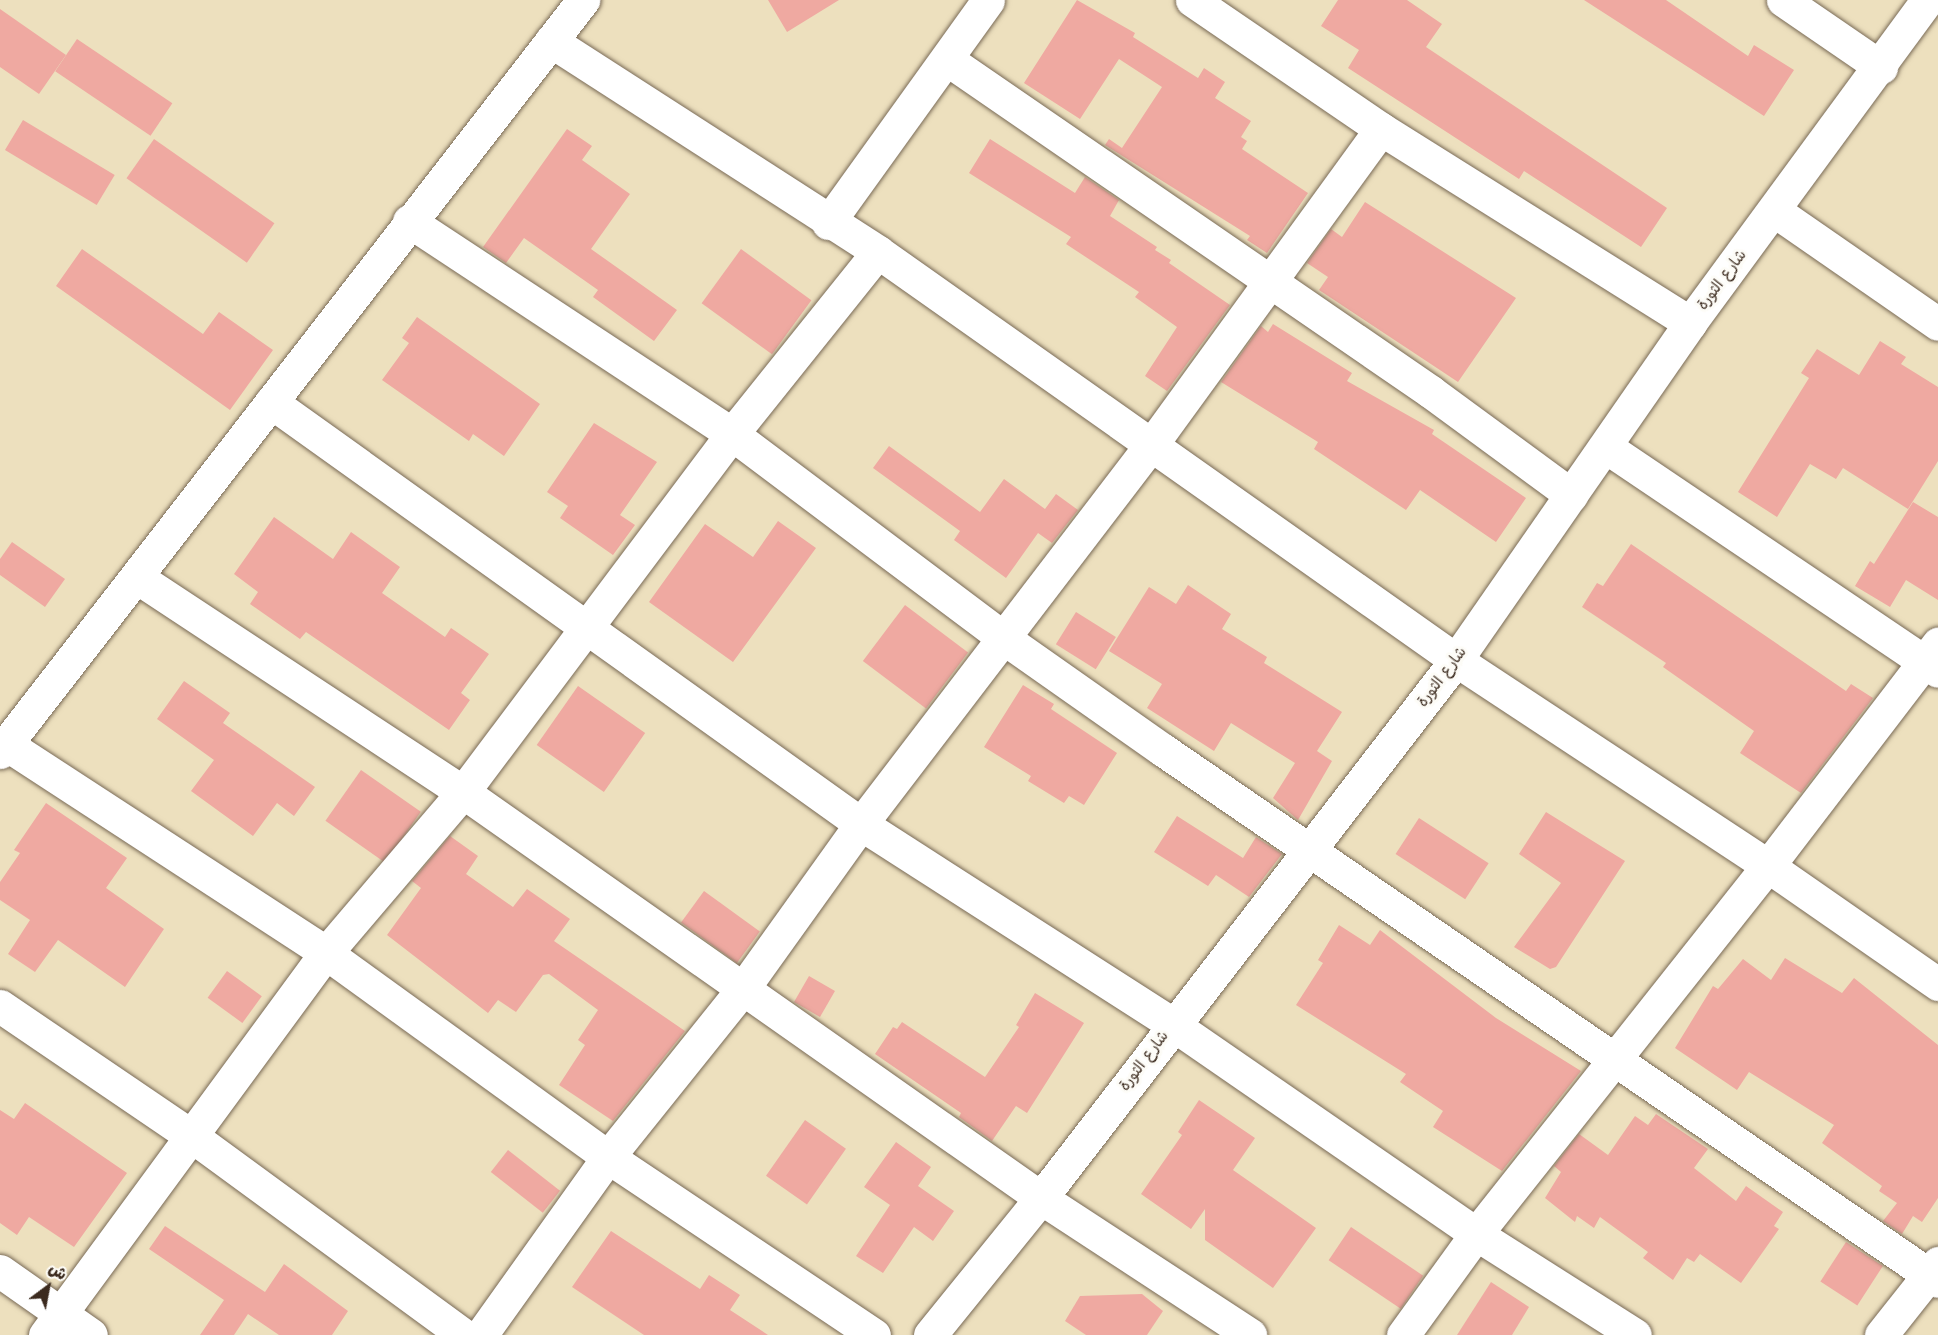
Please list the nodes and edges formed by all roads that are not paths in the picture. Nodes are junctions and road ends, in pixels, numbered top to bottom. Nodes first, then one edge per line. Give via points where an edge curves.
1 (583, 0) edge
2 (988, 0) edge
3 (1192, 0) edge
4 (1783, 0) edge
5 (1928, 0) edge
6 (551, 41) junction
7 (948, 60) junction
8 (1881, 67) junction
9 (1382, 129) junction
10 (1775, 211) junction
11 (410, 221) junction
12 (828, 223) junction
13 (878, 252) junction
14 (1270, 284) junction
15 (1690, 323) junction
16 (1938, 324) edge
17 (271, 402) junction
18 (732, 434) junction
19 (1152, 444) junction
20 (1606, 447) junction
21 (1571, 495) junction
22 (138, 578) junction
23 (587, 626) junction
24 (1005, 639) junction
25 (1933, 659) edge
26 (1456, 660) junction
27 (3, 748) edge
28 (463, 792) junction
29 (861, 824) junction
30 (1307, 849) junction
31 (1768, 866) junction
32 (326, 953) junction
33 (1938, 984) edge
34 (741, 990) junction
35 (0, 1006) edge
36 (1172, 1024) junction
37 (1612, 1061) junction
38 (193, 1137) junction
39 (608, 1157) junction
40 (1041, 1198) junction
41 (1476, 1234) junction
42 (0, 1271) edge
43 (1935, 1273) edge
44 (53, 1324) edge
45 (91, 1335) edge
46 (464, 1335) edge
47 (481, 1335) edge
48 (874, 1335) edge
49 (930, 1335) edge
50 (1250, 1335) edge
51 (1403, 1335) edge
52 (1635, 1335) edge
53 (1881, 1335) edge

1 - 6 street
2 - 7 street
3 - 9 street
4 - 8 street
5 - 8 street, شارع الثورة
6 - 11 street
6 - 12 street
7 - 12 street
7 - 14 street
8 - 10 street, شارع الثورة
9 - 14 street
9 - 15 street
10 - 15 street, شارع الثورة
10 - 16 street
11 - 17 street
11 - 18 street
12 - 13 street
13 - 18 street
13 - 19 street
14 - 19 street
14 - 21 street via 1431,392
15 - 20 street, شارع الثورة
17 - 22 street
17 - 23 street
18 - 23 street
18 - 24 street
19 - 24 street
19 - 26 street
20 - 21 street, شارع الثورة
20 - 25 street
21 - 26 street, شارع الثورة
22 - 27 street
22 - 28 street
23 - 28 street
23 - 29 street
24 - 29 street
24 - 30 street
25 - 31 street
26 - 30 street, شارع الثورة
26 - 31 street
27 - 32 street
28 - 32 street
28 - 34 street
29 - 34 street
29 - 36 street
30 - 36 street, شارع الثورة
30 - 37 street
31 - 33 street
31 - 37 street
32 - 38 street
32 - 39 street
34 - 39 street
34 - 40 street
35 - 38 street
36 - 40 street, شارع الثورة
36 - 41 street
37 - 41 street
37 - 43 street
38 - 44 street
38 - 46 street
39 - 47 street
39 - 48 street
40 - 49 street, شارع الثورة
40 - 50 street
41 - 51 street
41 - 52 street
42 - 44 street
43 - 53 street
44 - 45 street

